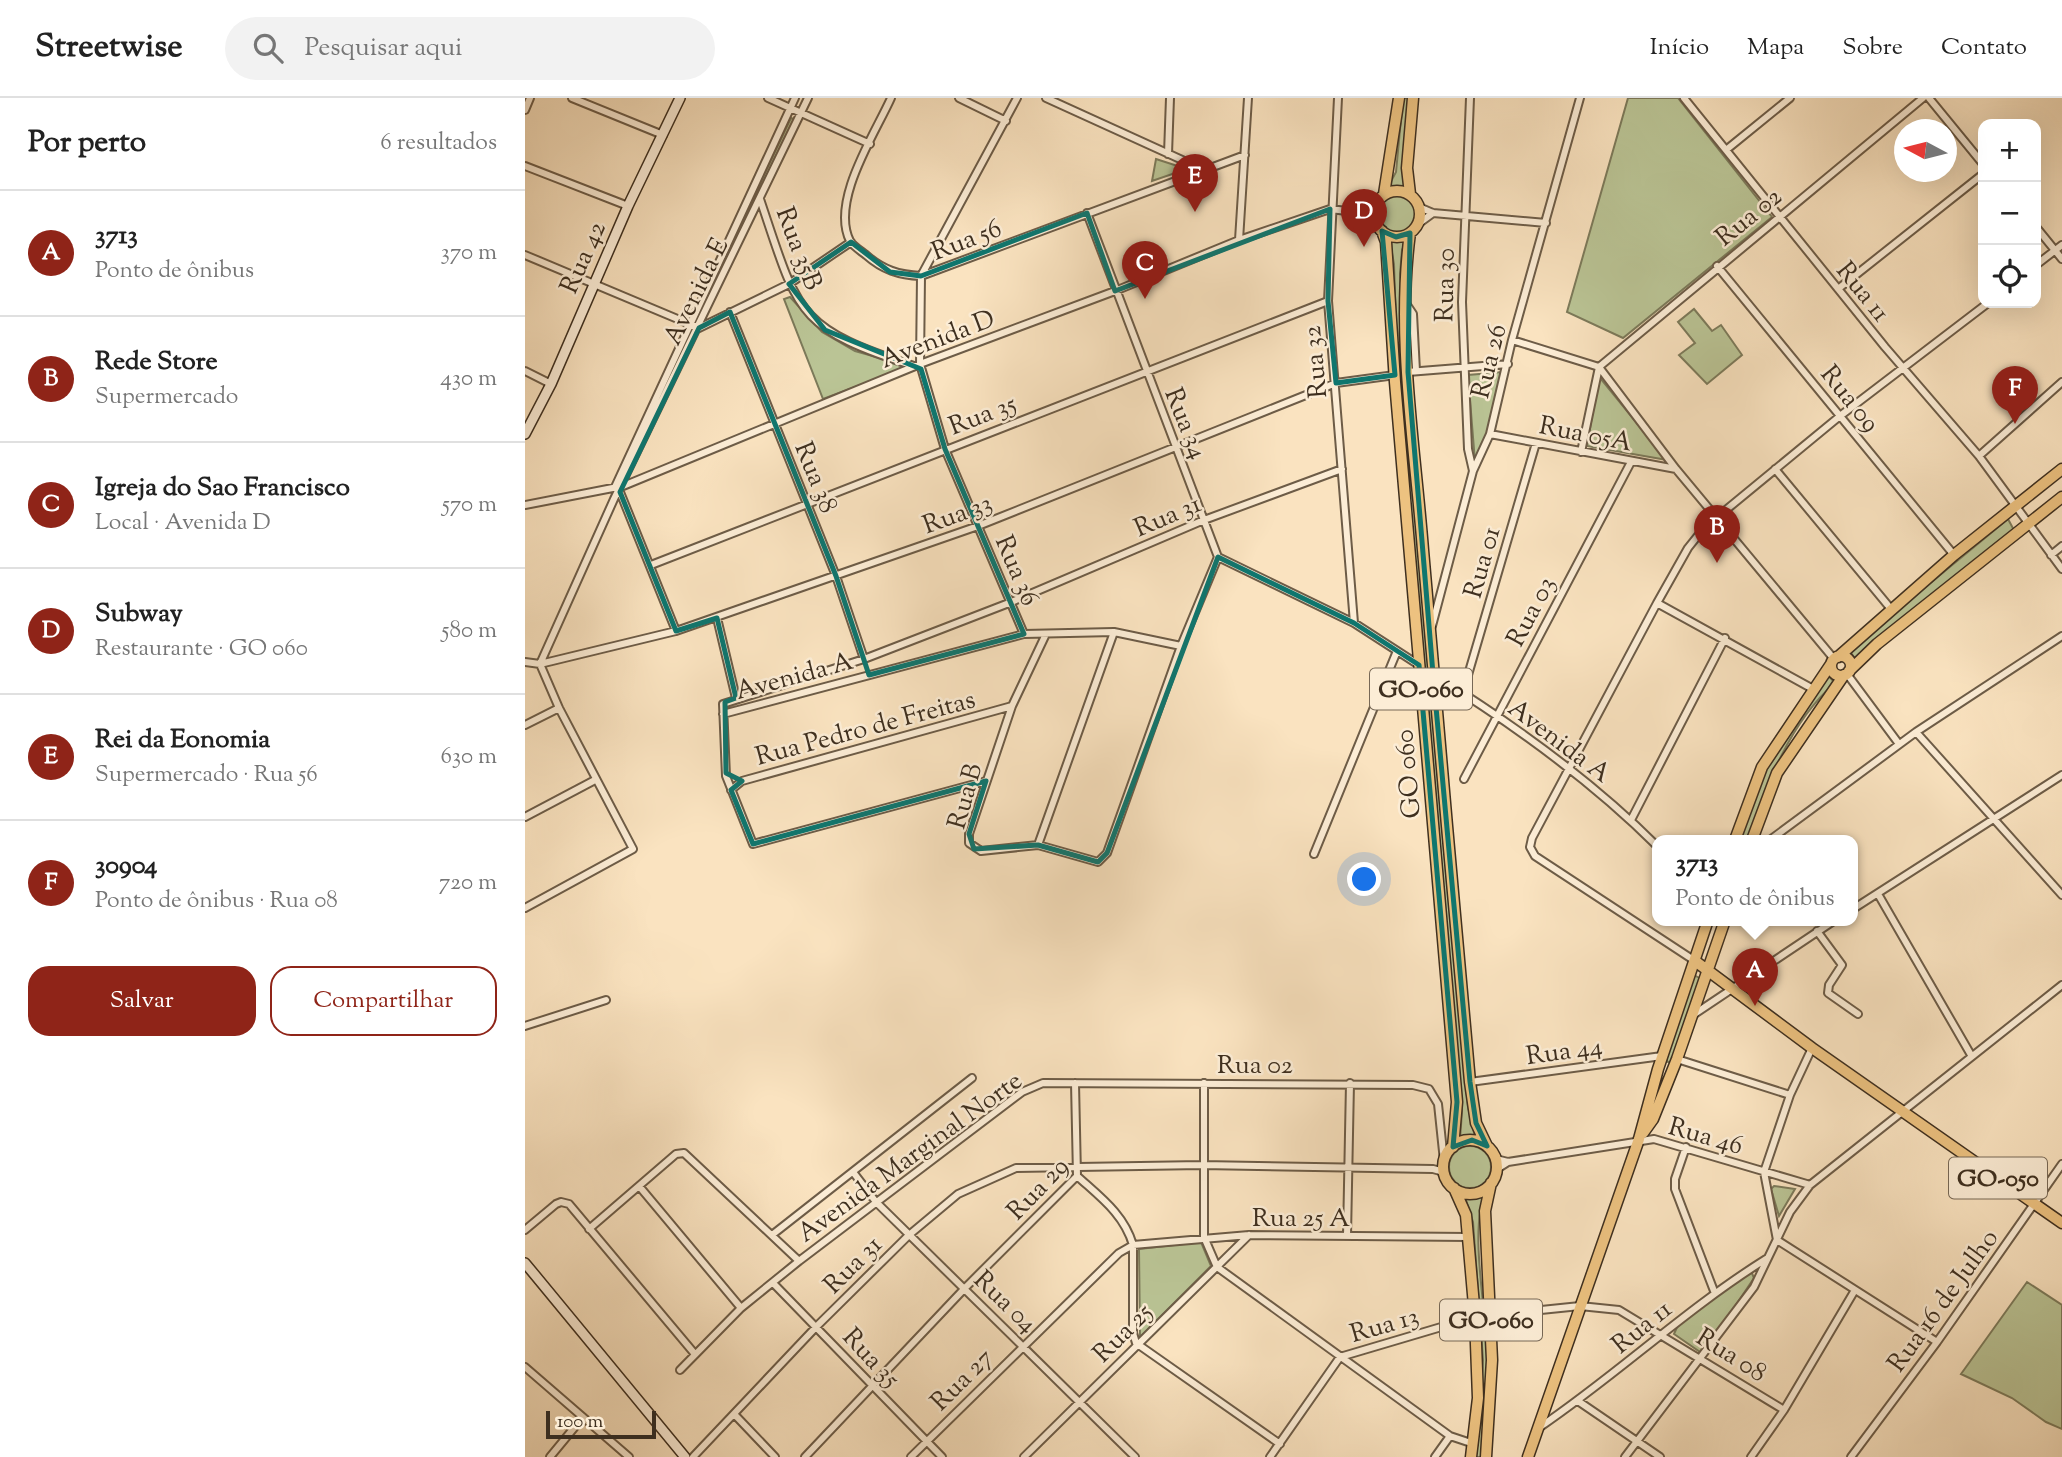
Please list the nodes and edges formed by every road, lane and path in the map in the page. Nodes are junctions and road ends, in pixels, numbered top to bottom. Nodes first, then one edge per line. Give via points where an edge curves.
1 (530, 98) edge
2 (572, 98) edge
3 (680, 98) edge
4 (768, 98) edge
5 (795, 98) edge
6 (808, 98) edge
7 (891, 98) edge
8 (959, 98) edge
9 (1017, 98) edge
10 (1046, 98) edge
11 (1170, 98) edge
12 (1248, 98) edge
13 (1338, 98) edge
14 (1399, 98) edge
15 (1413, 98) edge
16 (1470, 98) edge
17 (1580, 98) edge
18 (1683, 98) edge
19 (1790, 98) edge
20 (1923, 98) edge
21 (1929, 98) edge
22 (790, 109) junction
23 (525, 110) edge
24 (801, 114) junction
25 (1006, 121) junction
26 (663, 135) junction
27 (870, 144) junction
28 (1725, 150) junction
29 (1168, 154) junction
30 (1245, 155) junction
31 (1978, 157) edge
32 (525, 166) edge
33 (1202, 169) junction
34 (1978, 178) edge
35 (1384, 194) junction
36 (1410, 194) junction
37 (760, 199) junction
38 (628, 206) junction
39 (1419, 207) junction
40 (1330, 209) junction
41 (1087, 213) junction
42 (1433, 213) junction
43 (1369, 216) junction
44 (1464, 216) junction
45 (1778, 216) junction
46 (1546, 222) junction
47 (1418, 224) junction
48 (1382, 232) junction
49 (1410, 233) junction
50 (2041, 233) edge
51 (1239, 240) junction
52 (851, 243) junction
53 (2062, 245) edge
54 (2055, 250) junction
55 (525, 256) edge
56 (2062, 259) edge
57 (2041, 261) edge
58 (1717, 267) junction
59 (921, 276) junction
60 (789, 284) junction
61 (592, 285) junction
62 (1838, 289) junction
63 (1115, 291) junction
64 (1328, 301) junction
65 (1981, 308) edge
66 (730, 312) junction
67 (688, 324) junction
68 (699, 328) junction
69 (1512, 340) junction
70 (1508, 364) junction
71 (917, 365) junction
72 (1463, 367) junction
73 (1599, 367) junction
74 (1903, 369) junction
75 (525, 371) edge
76 (1146, 372) junction
77 (1412, 372) junction
78 (1395, 375) junction
79 (2062, 382) edge
80 (1336, 383) junction
81 (551, 384) junction
82 (2055, 388) junction
83 (2062, 396) edge
84 (1840, 416) junction
85 (775, 425) junction
86 (640, 430) junction
87 (648, 433) junction
88 (525, 434) edge
89 (1490, 434) junction
90 (1536, 443) junction
91 (1178, 448) junction
92 (945, 449) junction
93 (1581, 452) junction
94 (1979, 456) junction
95 (1631, 461) junction
96 (1342, 469) junction
97 (1775, 469) junction
98 (2062, 469) edge
99 (1675, 470) junction
100 (1473, 471) junction
101 (619, 488) junction
102 (2062, 496) edge
103 (807, 502) junction
104 (525, 505) edge
105 (2016, 506) junction
106 (1716, 517) junction
107 (1204, 520) junction
108 (2029, 523) junction
109 (978, 526) junction
110 (2062, 546) edge
111 (1954, 555) junction
112 (2051, 555) junction
113 (1217, 557) junction
114 (651, 565) junction
115 (2062, 569) edge
116 (836, 576) junction
117 (1009, 603) junction
118 (1657, 603) junction
119 (1891, 610) junction
120 (717, 618) junction
121 (1354, 623) junction
122 (676, 631) junction
123 (1430, 631) junction
124 (1114, 632) junction
125 (1024, 634) junction
126 (1046, 634) junction
127 (2062, 636) edge
128 (1725, 638) junction
129 (1181, 646) junction
130 (1397, 651) junction
131 (864, 659) junction
132 (1834, 660) junction
133 (525, 662) edge
134 (848, 663) junction
135 (540, 664) junction
136 (1419, 665) junction
137 (1847, 673) junction
138 (1433, 674) junction
139 (853, 679) junction
140 (1813, 690) junction
141 (1463, 692) junction
142 (736, 698) junction
143 (1012, 706) junction
144 (559, 708) junction
145 (723, 714) junction
146 (1496, 715) junction
147 (525, 726) edge
148 (1916, 732) junction
149 (1899, 744) junction
150 (1567, 768) junction
151 (726, 773) junction
152 (2062, 775) edge
153 (1464, 779) dead end
154 (596, 780) junction
155 (743, 781) junction
156 (986, 781) junction
157 (731, 790) junction
158 (525, 817) edge
159 (1631, 820) junction
160 (1994, 820) junction
161 (1737, 835) edge
162 (1754, 835) edge
163 (1777, 835) edge
164 (1652, 841) edge
165 (1038, 845) junction
166 (1314, 854) dead end
167 (1878, 894) junction
168 (2062, 895) edge
169 (1858, 906) edge
170 (525, 908) edge
171 (1706, 926) edge
172 (1723, 926) edge
173 (1825, 926) edge
174 (1817, 931) junction
175 (1695, 961) junction
176 (1709, 970) junction
177 (2062, 985) edge
178 (1734, 990) junction
179 (606, 1000) dead end
180 (1858, 1014) dead end
181 (1692, 1016) junction
182 (525, 1026) edge
183 (1812, 1048) junction
184 (1971, 1055) junction
185 (1662, 1056) junction
186 (1677, 1059) junction
187 (1658, 1069) junction
188 (1671, 1073) junction
189 (972, 1079) dead end
190 (1470, 1082) junction
191 (1075, 1083) junction
192 (1204, 1083) junction
193 (1350, 1083) junction
194 (1790, 1095) junction
195 (1905, 1113) junction
196 (1639, 1139) junction
197 (1487, 1146) junction
198 (1686, 1147) junction
199 (1448, 1149) junction
200 (1496, 1164) junction
201 (2062, 1164) edge
202 (1202, 1165) junction
203 (1349, 1166) junction
204 (1444, 1166) junction
205 (1077, 1167) junction
206 (853, 1172) junction
207 (1764, 1172) junction
208 (1077, 1176) junction
209 (1492, 1183) junction
210 (1810, 1185) junction
211 (639, 1186) junction
212 (1454, 1188) junction
213 (876, 1202) junction
214 (2035, 1204) junction
215 (2062, 1223) edge
216 (589, 1229) junction
217 (525, 1230) edge
218 (772, 1235) junction
219 (909, 1235) junction
220 (1249, 1235) junction
221 (1347, 1236) junction
222 (1204, 1237) junction
223 (1469, 1237) junction
224 (1777, 1240) junction
225 (1133, 1245) junction
226 (1768, 1258) junction
227 (799, 1261) junction
228 (525, 1263) edge
229 (1217, 1267) junction
230 (773, 1283) junction
231 (965, 1288) junction
232 (1856, 1290) junction
233 (1714, 1291) junction
234 (1580, 1306) junction
235 (741, 1308) junction
236 (1491, 1315) junction
237 (1475, 1317) junction
238 (817, 1326) junction
239 (1661, 1334) junction
240 (1937, 1342) junction
241 (1136, 1343) junction
242 (1023, 1344) junction
243 (694, 1353) junction
244 (1340, 1357) junction
245 (1701, 1357) junction
246 (525, 1368) edge
247 (680, 1370) dead end
248 (873, 1387) junction
249 (1080, 1401) junction
250 (1578, 1401) junction
251 (1784, 1410) junction
252 (736, 1415) junction
253 (583, 1417) junction
254 (1540, 1427) junction
255 (1450, 1436) junction
256 (1637, 1441) junction
257 (926, 1442) junction
258 (1280, 1444) junction
259 (1474, 1444) junction
260 (680, 1455) edge
261 (550, 1457) edge
262 (629, 1457) edge
263 (693, 1457) edge
264 (775, 1457) edge
265 (805, 1457) edge
266 (911, 1457) edge
267 (942, 1457) edge
268 (1024, 1457) edge
269 (1135, 1457) edge
270 (1270, 1457) edge
271 (1435, 1457) edge
272 (1471, 1457) edge
273 (1486, 1457) edge
274 (1528, 1457) edge
275 (1625, 1457) edge
276 (1660, 1457) edge
277 (1751, 1457) edge
278 (1851, 1457) edge

1 - 23 street
2 - 26 street
3 - 26 street, Rua 42
4 - 22 street
5 - 22 street, Avenida E
6 - 24 street, Avenida E
7 - 27 street
8 - 25 street
9 - 25 street
10 - 29 street
11 - 29 street
12 - 30 street
13 - 40 street, Rua 32
14 - 35 main road
15 - 36 main road via 1407,168
16 - 44 street, Rua 30
17 - 46 street, Rua 26
18 - 28 street, Rua 11
19 - 28 street
20 - 45 street, Rua 02
21 - 31 street
22 - 24 street
22 - 67 street, Avenida E
24 - 27 street
24 - 37 street, Avenida E
25 - 59 street
26 - 38 street, Rua 42
27 - 52 street via 845,207
28 - 45 street, Rua 11
29 - 33 street
30 - 33 street, Rua 56
30 - 51 street
32 - 38 street
33 - 41 street, Rua 56
34 - 62 street
35 - 36 main road via 1397,190
35 - 43 main road
36 - 39 main road
37 - 60 street, Rua 35B
37 - 68 street, Avenida E
38 - 61 street, Rua 42
39 - 42 street
39 - 47 main road
40 - 43 street, Avenida D
40 - 51 street, Avenida D
40 - 64 street, Rua 32
41 - 59 street, Rua 56
41 - 63 street, Rua 34
42 - 44 street
42 - 47 street
43 - 48 main road, GO-060
44 - 46 street
44 - 72 street, Rua 30
45 - 58 street, Rua 02
45 - 62 street, Rua 11
46 - 69 street, Rua 26
47 - 49 main road
48 - 49 main road via 1395,237
48 - 78 main road, GO 060 / GO-060
49 - 77 main road, GO 060 / GO-060 via 1406,267
50 - 54 street
51 - 63 street, Avenida D
52 - 59 street, Rua 56 via 891,272
52 - 60 street
53 - 54 street
54 - 56 street
54 - 57 street
55 - 61 street
58 - 73 street, Rua 02
58 - 84 street, Rua 09
59 - 71 street, Rua 36
60 - 66 street
60 - 71 street, Rua 35B via 799,304 825,330 862,349
61 - 67 street
61 - 81 street, Rua 42
62 - 74 street, Rua 11
63 - 71 street, Avenida D
63 - 76 street, Rua 34
64 - 76 street, Rua 35
64 - 80 street, Rua 32
65 - 74 street
66 - 68 street
66 - 85 street, Rua 38
67 - 68 street
67 - 86 street, Avenida E
68 - 87 street, Avenida E
69 - 70 street, Rua 26
69 - 73 street
70 - 72 street
70 - 89 street, Rua 26
71 - 85 street, Avenida D
71 - 92 street, Rua 36
72 - 77 street
72 - 100 street, Rua 30
73 - 93 street
73 - 99 street
74 - 84 street
74 - 94 street, Rua 11
75 - 81 street
76 - 91 street, Rua 34
76 - 92 street, Rua 35
77 - 123 main road, GO 060 / GO-060
78 - 80 street, Rua 33
78 - 136 main road, GO 060 / GO-060
79 - 82 street
80 - 91 street, Rua 33
80 - 96 street, Rua 32
81 - 88 street, Rua 42
82 - 83 street
82 - 94 street
84 - 97 street
84 - 111 street, Rua 09
85 - 101 street, Avenida D
85 - 103 street, Rua 38
86 - 87 street
86 - 101 street, Avenida E
87 - 101 street, Avenida E
89 - 90 street, Rua 05A
89 - 100 street, Rua 26
90 - 93 street, Rua 05A
90 - 141 street, Rua 01
91 - 107 street, Rua 34
91 - 109 street, Rua 33
92 - 103 street, Rua 35
92 - 109 street, Rua 36
93 - 95 street, Rua 05A
94 - 105 street, Rua 11
95 - 99 street, Rua 05A
95 - 146 street, Rua 03
96 - 107 street, Rua 31
96 - 121 street, Rua 32
97 - 106 street
97 - 119 street
98 - 105 main road
99 - 106 street
100 - 123 street, Rua 26
101 - 104 street, Avenida D
101 - 114 street
101 - 135 street, Avenida E
102 - 108 main road
103 - 114 street, Rua 35
103 - 116 street, Rua 38
105 - 108 street, Rua 11
105 - 111 main road
106 - 118 street via 1688,548
106 - 132 street
107 - 113 street, Rua 34
107 - 117 street, Rua 31
108 - 112 street, Rua 11
108 - 137 main road
109 - 116 street, Rua 33
109 - 117 street, Rua 36
110 - 112 street
111 - 119 main road
112 - 115 street, Rua 11
113 - 121 street
113 - 129 street
114 - 122 street
116 - 120 street, Rua 33
116 - 131 street, Rua 38
117 - 125 street, Rua 36
117 - 131 street, Avenida A
118 - 128 street
118 - 150 street
119 - 132 main road
120 - 122 street, Rua 33
120 - 142 street
121 - 130 street
122 - 135 street, Rua 33
123 - 138 main road, GO 060 / GO-060
124 - 126 street, Avenida A
124 - 129 street, Avenida A
124 - 165 street
125 - 126 street, Avenida A
125 - 139 street, Avenida A
126 - 143 street, Rua B
127 - 148 street
128 - 140 street
128 - 159 street
129 - 165 street, Rua B via 1107,853 1098,862
130 - 136 street
130 - 166 street
131 - 134 street, Avenida A
132 - 137 main road via 1848,660
132 - 137 main road via 1834,674
132 - 140 main road
133 - 135 street, Rua 33
134 - 139 street
134 - 142 street, Avenida A
135 - 144 street
136 - 199 main road, GO 060 / GO-060 via 1457,1102
137 - 149 street
137 - 162 main road via 1777,773
138 - 141 street, Avenida A
138 - 190 main road, GO 060 / GO-060
139 - 145 street, Avenida A
140 - 161 main road via 1762,767
141 - 146 street, Avenida A
142 - 145 street, Avenida A via 725,702
143 - 155 street, Rua Pedro de Freitas
143 - 156 street, Rua B
144 - 147 street
144 - 154 street
145 - 151 street
146 - 150 street, Avenida A
146 - 153 street, Rua 03
148 - 149 street
148 - 160 street
149 - 163 street
150 - 159 street, Avenida A
150 - 175 street, GO-050 via 1532,838 1535,856
151 - 155 street
151 - 157 street
152 - 160 street
154 - 158 street
154 - 170 street via 632,849
155 - 157 street, Rua Pedro de Freitas
156 - 157 street via 756,845
156 - 165 street, Rua B via 969,843 981,851
159 - 164 street, Avenida A
160 - 167 street
160 - 168 street
167 - 169 street
167 - 184 street
171 - 175 main road
172 - 176 main road
173 - 174 street
174 - 178 street
174 - 180 street via 1842,965 1828,993
175 - 176 main road, GO-050
175 - 185 main road
176 - 178 main road, GO-050
176 - 181 main road
177 - 184 street
178 - 181 street
178 - 183 main road, GO-050
179 - 182 street
181 - 186 main road
183 - 194 street
183 - 195 main road, GO-050
184 - 195 street
185 - 187 main road
185 - 190 street, Rua 44
186 - 188 main road
186 - 194 street
187 - 188 main road
187 - 196 main road
188 - 196 main road via 1653,1119
189 - 206 street
190 - 197 main road, GO 060 / GO-060 via 1476,1123
191 - 192 street, Avenida Marginal Norte
191 - 205 street
191 - 213 street, Avenida Marginal Norte via 1043,1083 1022,1092
192 - 193 street, Rua 02
192 - 202 street, Rua 02
193 - 199 street, Rua 02 via 1429,1089
193 - 203 street
194 - 207 street
195 - 210 street
195 - 214 main road, GO-050
196 - 198 street, Rua 46
196 - 200 street, Rua 46
196 - 234 main road
197 - 199 main road via 1472,1140
197 - 200 main road, GO-060
198 - 207 street, Rua 46
198 - 233 street via 1675,1189
199 - 204 main road, GO-060
200 - 209 main road, GO-060
201 - 214 street, Rua 16 de Julho
202 - 203 street, Rua 29
202 - 205 street, Rua 29
202 - 222 street, Rua 02
203 - 204 street, Rua 29
203 - 221 street
204 - 212 main road, GO-060
205 - 208 street, Rua 29
205 - 219 street, Rua 31 via 1016,1168 958,1194
206 - 213 street, Rua 04
206 - 218 street
207 - 210 street, Rua 46
207 - 224 street
208 - 225 street via 1125,1221
208 - 231 street, Rua 29
209 - 212 main road via 1479,1193
209 - 236 main road, GO-060 via 1485,1211
210 - 224 street
211 - 216 street
211 - 218 street via 676,1154 684,1153
211 - 235 street
212 - 223 main road, GO-060 via 1466,1215
213 - 219 street, Rua 04
213 - 227 street, Avenida Marginal Norte
214 - 215 main road, GO-050
214 - 240 street, Rua 16 de Julho
216 - 217 street via 569,1204 561,1202
216 - 243 street
218 - 227 street
219 - 231 street, Rua 04
219 - 238 street, Rua 31
220 - 221 street, Rua 25 A
220 - 222 street, Rua 25 A
220 - 229 street, Rua 25
221 - 223 street, Rua 25 A
222 - 225 street, Rua 25 A
222 - 229 street, Rua 02
223 - 237 main road, GO-060
224 - 226 street
224 - 232 street
225 - 241 street
225 - 242 street, Rua 27
226 - 233 street, Rua 11
226 - 245 street via 1754,1287
227 - 230 street, Avenida Marginal Norte
228 - 260 street
229 - 241 street, Rua 25
229 - 244 street
230 - 235 street, Avenida Marginal Norte
230 - 238 street, Rua 35
231 - 242 street, Rua 04
231 - 248 street, Rua 29
232 - 240 street
232 - 251 street
233 - 239 street, Rua 11
234 - 236 street
234 - 239 street, Rua 08 via 1619,1310
234 - 254 main road
235 - 243 street, Avenida Marginal Norte
236 - 273 main road, GO-060
237 - 244 street, Rua 13
237 - 259 main road, GO-060 via 1478,1398
238 - 248 street, Rua 35
238 - 252 street, Rua 31
239 - 245 street, Rua 08
239 - 250 street, Rua 11
240 - 278 street, Rua 16 de Julho
241 - 249 street, Rua 25
241 - 258 street
242 - 249 street, Rua 04
242 - 257 street, Rua 27
243 - 247 street, Avenida Marginal Norte
244 - 255 street
244 - 258 street, Rua 13
245 - 251 street, Rua 08
245 - 256 street
246 - 253 street
248 - 257 street, Rua 35
248 - 265 street, Rua 29
249 - 268 street, Rua 25
249 - 269 street, Rua 04
250 - 254 street, Rua 11
250 - 256 street
251 - 277 street
252 - 263 street, Rua 31
252 - 264 street
253 - 261 street
253 - 262 street
254 - 274 main road
255 - 259 street
255 - 271 street
256 - 275 street
256 - 276 street
257 - 266 street, Rua 27
257 - 267 street, Rua 35
258 - 270 street, Rua 13
259 - 272 main road, GO-060

